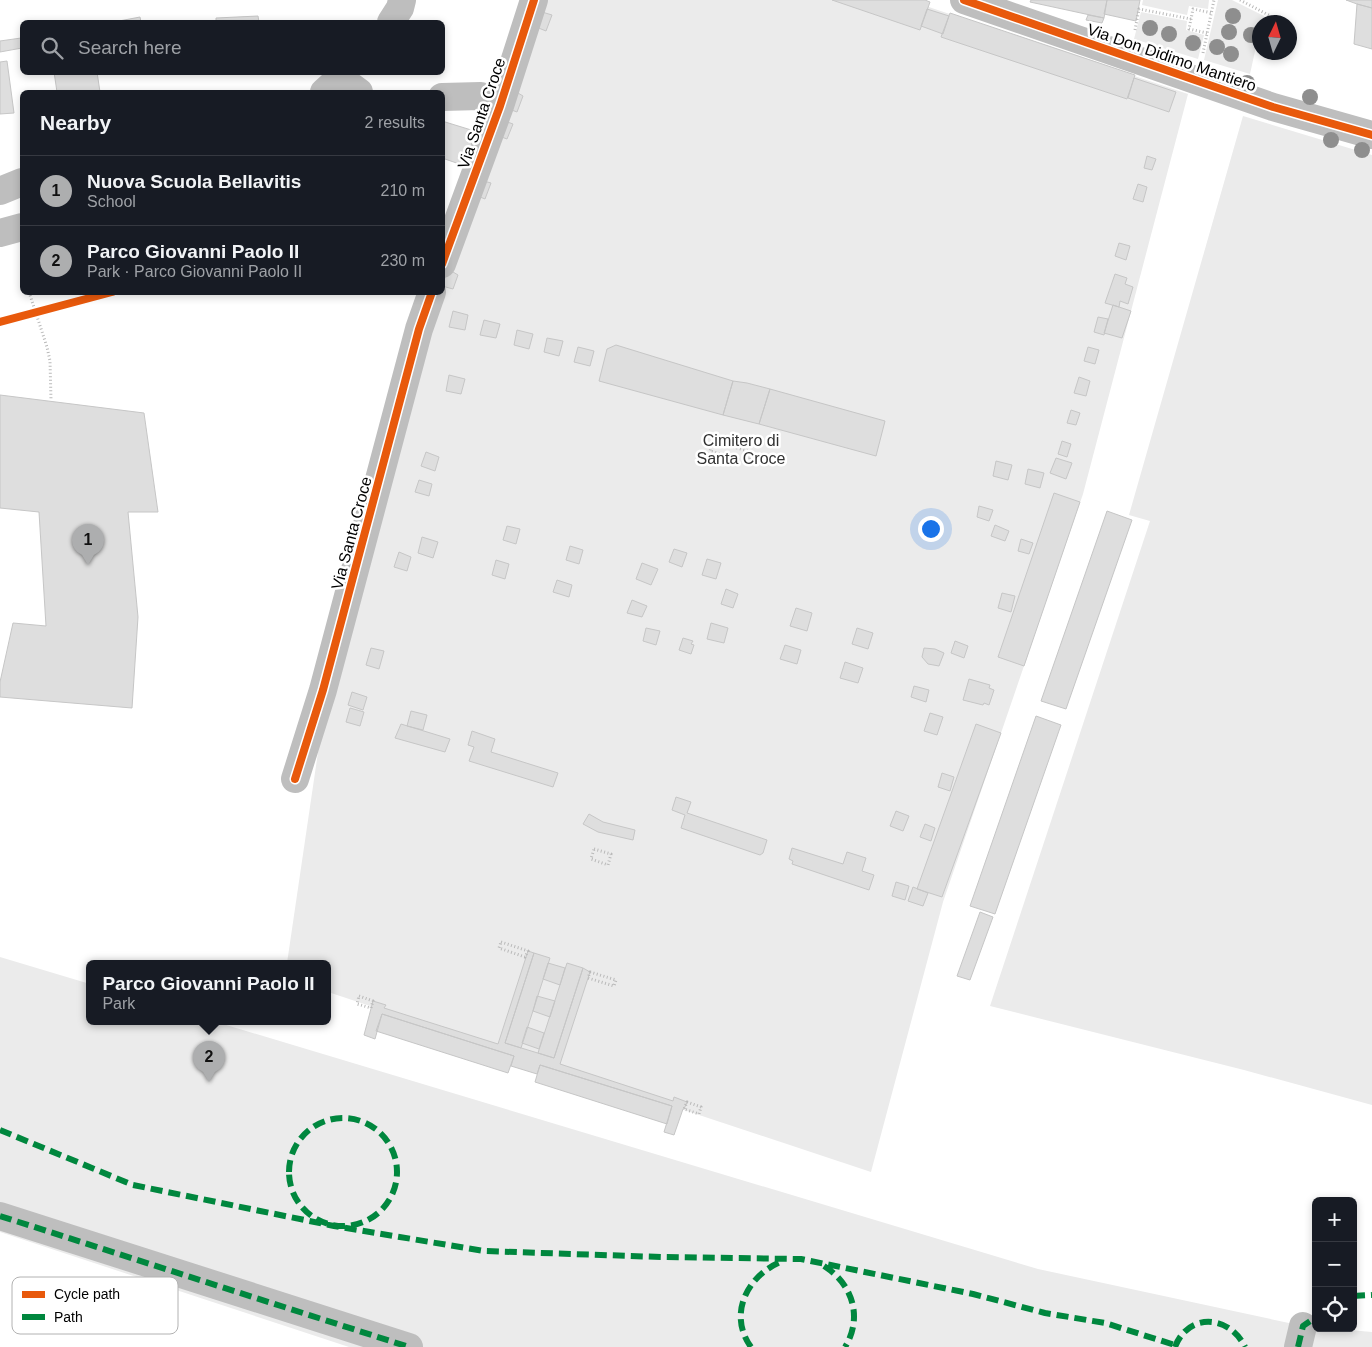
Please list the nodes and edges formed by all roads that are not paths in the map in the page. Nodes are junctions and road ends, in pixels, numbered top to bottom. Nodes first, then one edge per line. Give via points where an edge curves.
1 (402, 0) edge
2 (534, 0) edge
3 (964, 0) edge
4 (392, 20) edge
5 (445, 97) edge
6 (500, 106) junction
7 (1372, 135) edge
8 (20, 227) edge
9 (0, 233) edge
10 (445, 256) edge
11 (431, 295) edge
12 (295, 779) dead end
13 (0, 1216) edge
14 (409, 1347) edge

1 - 4 street
2 - 6 street, Via Santa Croce
3 - 7 street, Via Don Didimo Mantiero via 1273,107
5 - 6 street, Via Santa Croce via 481,96
6 - 10 street, Via Santa Croce
8 - 9 street
11 - 12 street, Via Santa Croce via 419,329 323,690
13 - 14 street

